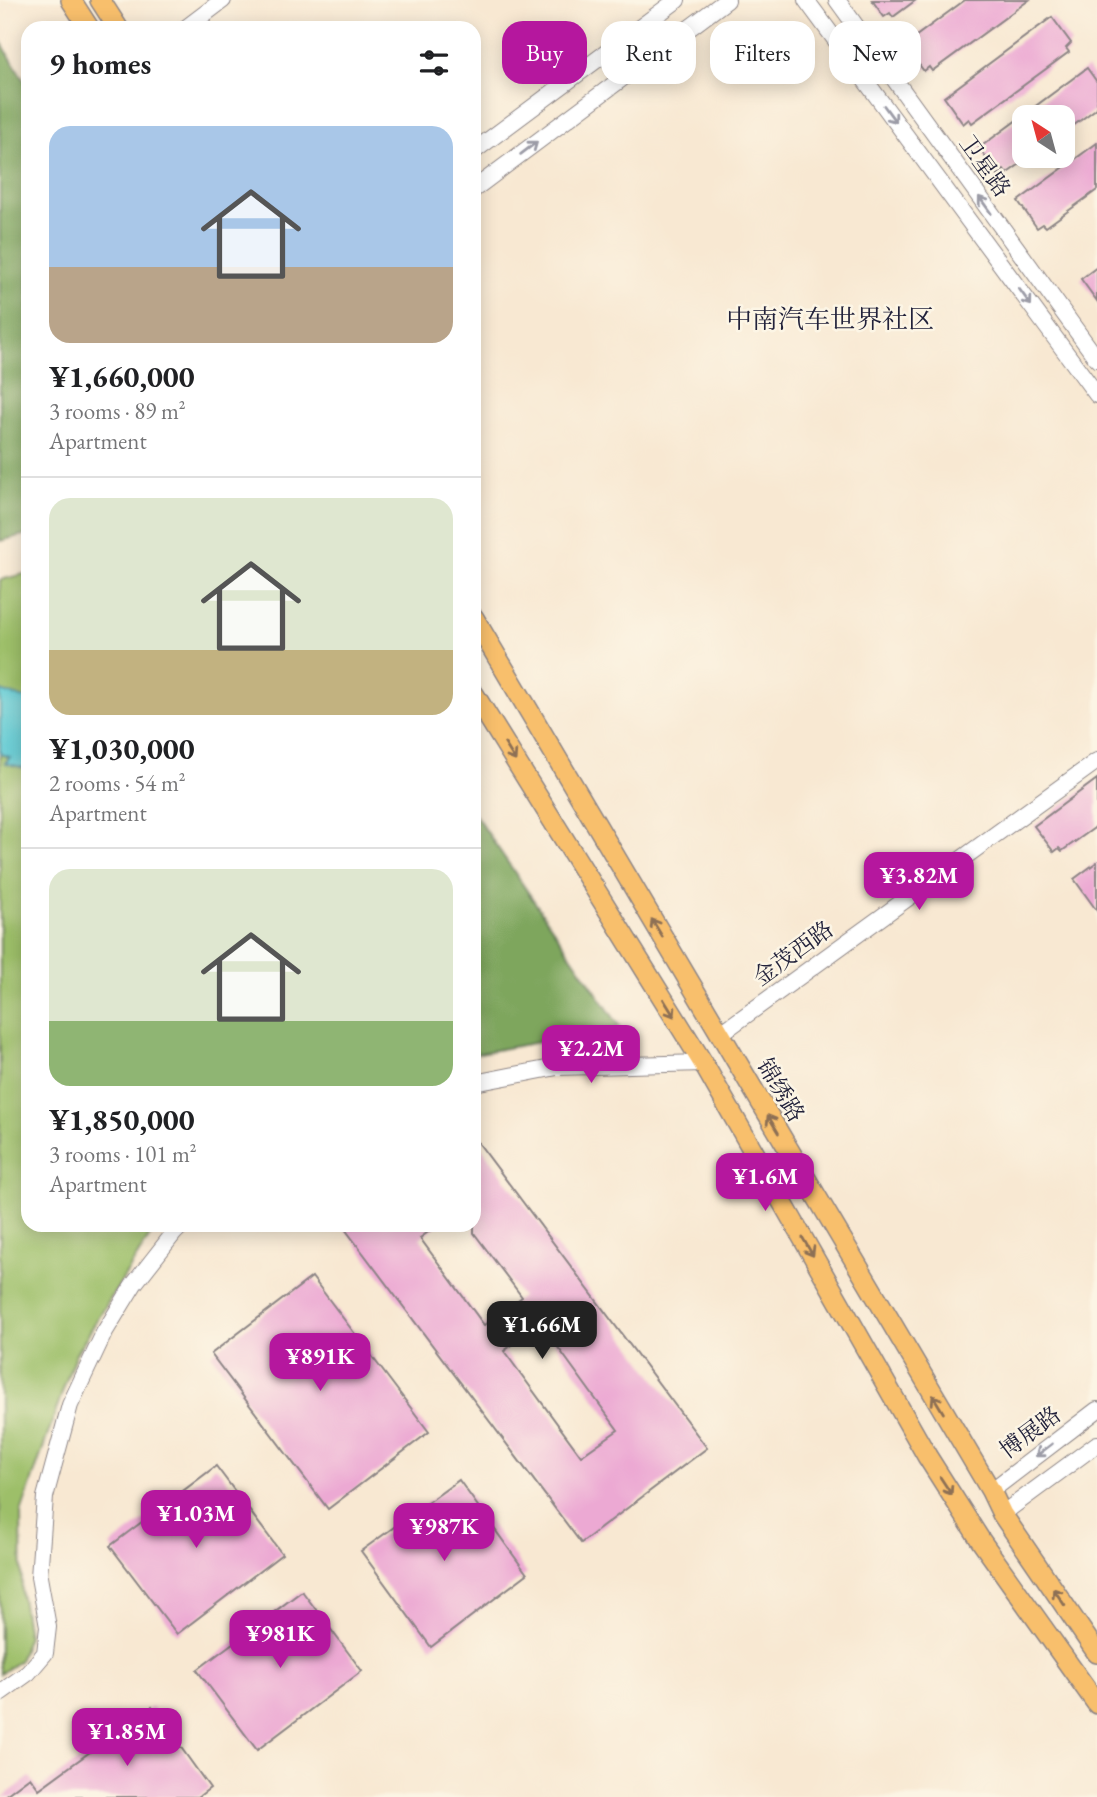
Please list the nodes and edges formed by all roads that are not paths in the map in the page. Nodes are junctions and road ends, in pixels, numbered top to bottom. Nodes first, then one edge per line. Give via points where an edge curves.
1 (71, 0) edge
2 (100, 0) edge
3 (223, 0) edge
4 (677, 0) edge
5 (727, 0) edge
6 (806, 0) edge
7 (837, 0) edge
8 (84, 21) edge
9 (114, 21) edge
10 (195, 21) edge
11 (481, 146) edge
12 (481, 184) edge
13 (1097, 359) edge
14 (1097, 395) edge
15 (481, 630) edge
16 (481, 705) edge
17 (1097, 761) edge
18 (720, 1034) junction
19 (703, 1063) junction
20 (481, 1082) edge
21 (175, 1232) edge
22 (1097, 1410) edge
23 (1097, 1444) edge
24 (991, 1491) junction
25 (1002, 1514) junction
26 (1097, 1653) edge
27 (0, 1693) edge
28 (1097, 1704) edge

1 - 8 main road
2 - 9 main road
3 - 10 street
4 - 11 street
12 -> 5 street
6 -> 14 street
13 -> 7 street, 卫星路
18 -> 15 main road, 锦绣路
16 -> 19 main road
17 - 18 street, 金茂西路
24 -> 18 main road, 锦绣路
19 - 20 street via 557,1068
19 -> 28 main road via 927,1456 981,1541
21 - 27 street via 134,1284 104,1333 70,1405 45,1497 39,1577 48,1627 45,1653 28,1673
22 -> 24 street, 博展路
23 - 25 street
24 - 25 main road, 锦绣路
26 -> 25 main road, 锦绣路

